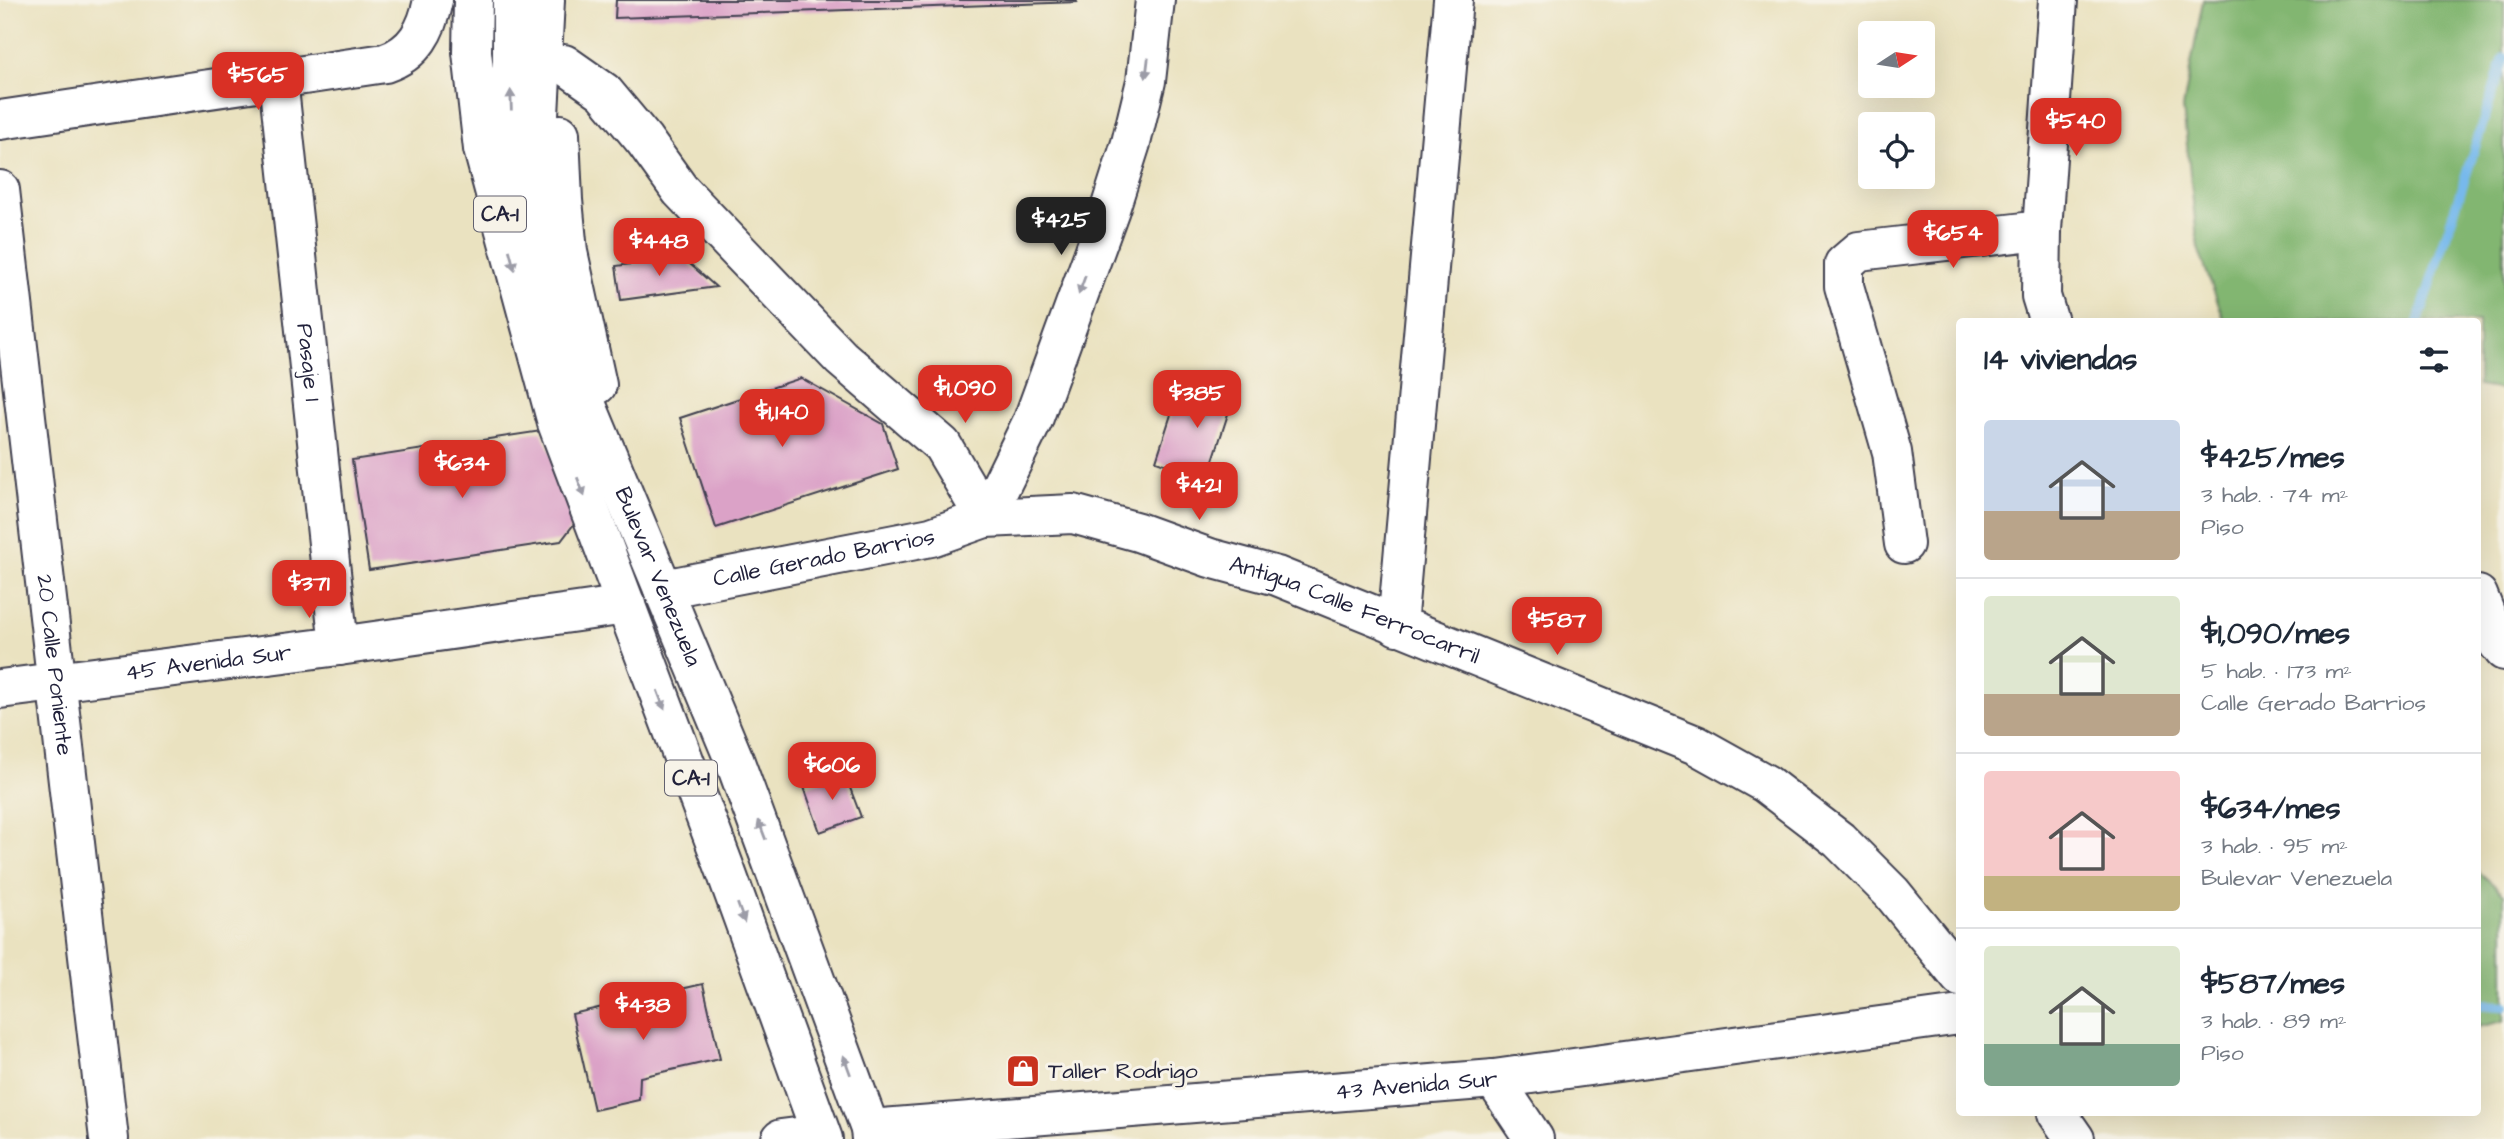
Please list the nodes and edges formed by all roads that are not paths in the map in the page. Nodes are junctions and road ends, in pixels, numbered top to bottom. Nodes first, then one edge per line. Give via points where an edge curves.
1 (433, 0) edge
2 (473, 0) edge
3 (512, 0) edge
4 (545, 0) edge
5 (566, 0) edge
6 (1155, 0) edge
7 (1453, 0) edge
8 (2058, 0) edge
9 (564, 65) junction
10 (278, 79) junction
11 (0, 120) edge
12 (0, 190) edge
13 (2042, 230) junction
14 (2048, 318) edge
15 (622, 493) junction
16 (985, 518) junction
17 (1904, 544) dead end
18 (663, 589) junction
19 (2481, 602) edge
20 (626, 605) junction
21 (1397, 626) junction
22 (339, 646) junction
23 (2504, 651) edge
24 (57, 682) junction
25 (0, 689) edge
26 (1956, 972) edge
27 (1956, 1016) edge
28 (1494, 1079) junction
29 (2059, 1116) edge
30 (870, 1134) edge
31 (821, 1137) edge
32 (109, 1139) edge
33 (781, 1139) edge
34 (1534, 1139) edge
35 (2075, 1139) edge

1 - 10 main road via 427,27 405,53 385,63
2 -> 20 main road, Bulevar Venezuela / CA-1 via 472,52 483,149 557,423
15 -> 3 main road, Bulevar Venezuela / CA-1 via 551,319 512,125
4 - 15 main road via 538,134 542,207
5 - 9 main road
6 -> 16 main road via 1146,81 1110,209 1033,420
7 - 21 main road
8 - 13 main road
9 - 15 main road via 559,121 568,252
9 - 16 main road via 604,92 680,190 841,358 942,445
10 - 11 main road
10 - 22 main road, Pasaje 1
12 - 24 main road, 20 Calle Poniente
13 - 14 main road via 2041,296
13 - 17 main road via 1859,251 1844,264 1844,286 1892,452
15 - 18 main road, Bulevar Venezuela / CA-1
16 - 18 main road, Calle Gerado Barrios via 931,537
16 - 21 main road, Antigua Calle Ferrocarril via 1073,514 1277,576
30 -> 18 main road, Bulevar Venezuela / CA-1 via 760,826
19 - 23 main road
20 - 22 main road, 45 Avenida Sur
20 -> 31 main road, Bulevar Venezuela / CA-1
21 - 26 main road, Antigua Calle Ferrocarril via 1696,744 1766,784 1839,840 1892,893
22 - 24 main road, 45 Avenida Sur
24 - 25 main road, 45 Avenida Sur
24 - 32 main road, 20 Calle Poniente
27 - 28 main road, 43 Avenida Sur
28 - 30 main road, 43 Avenida Sur
28 - 34 main road
29 - 35 main road
31 - 33 main road

